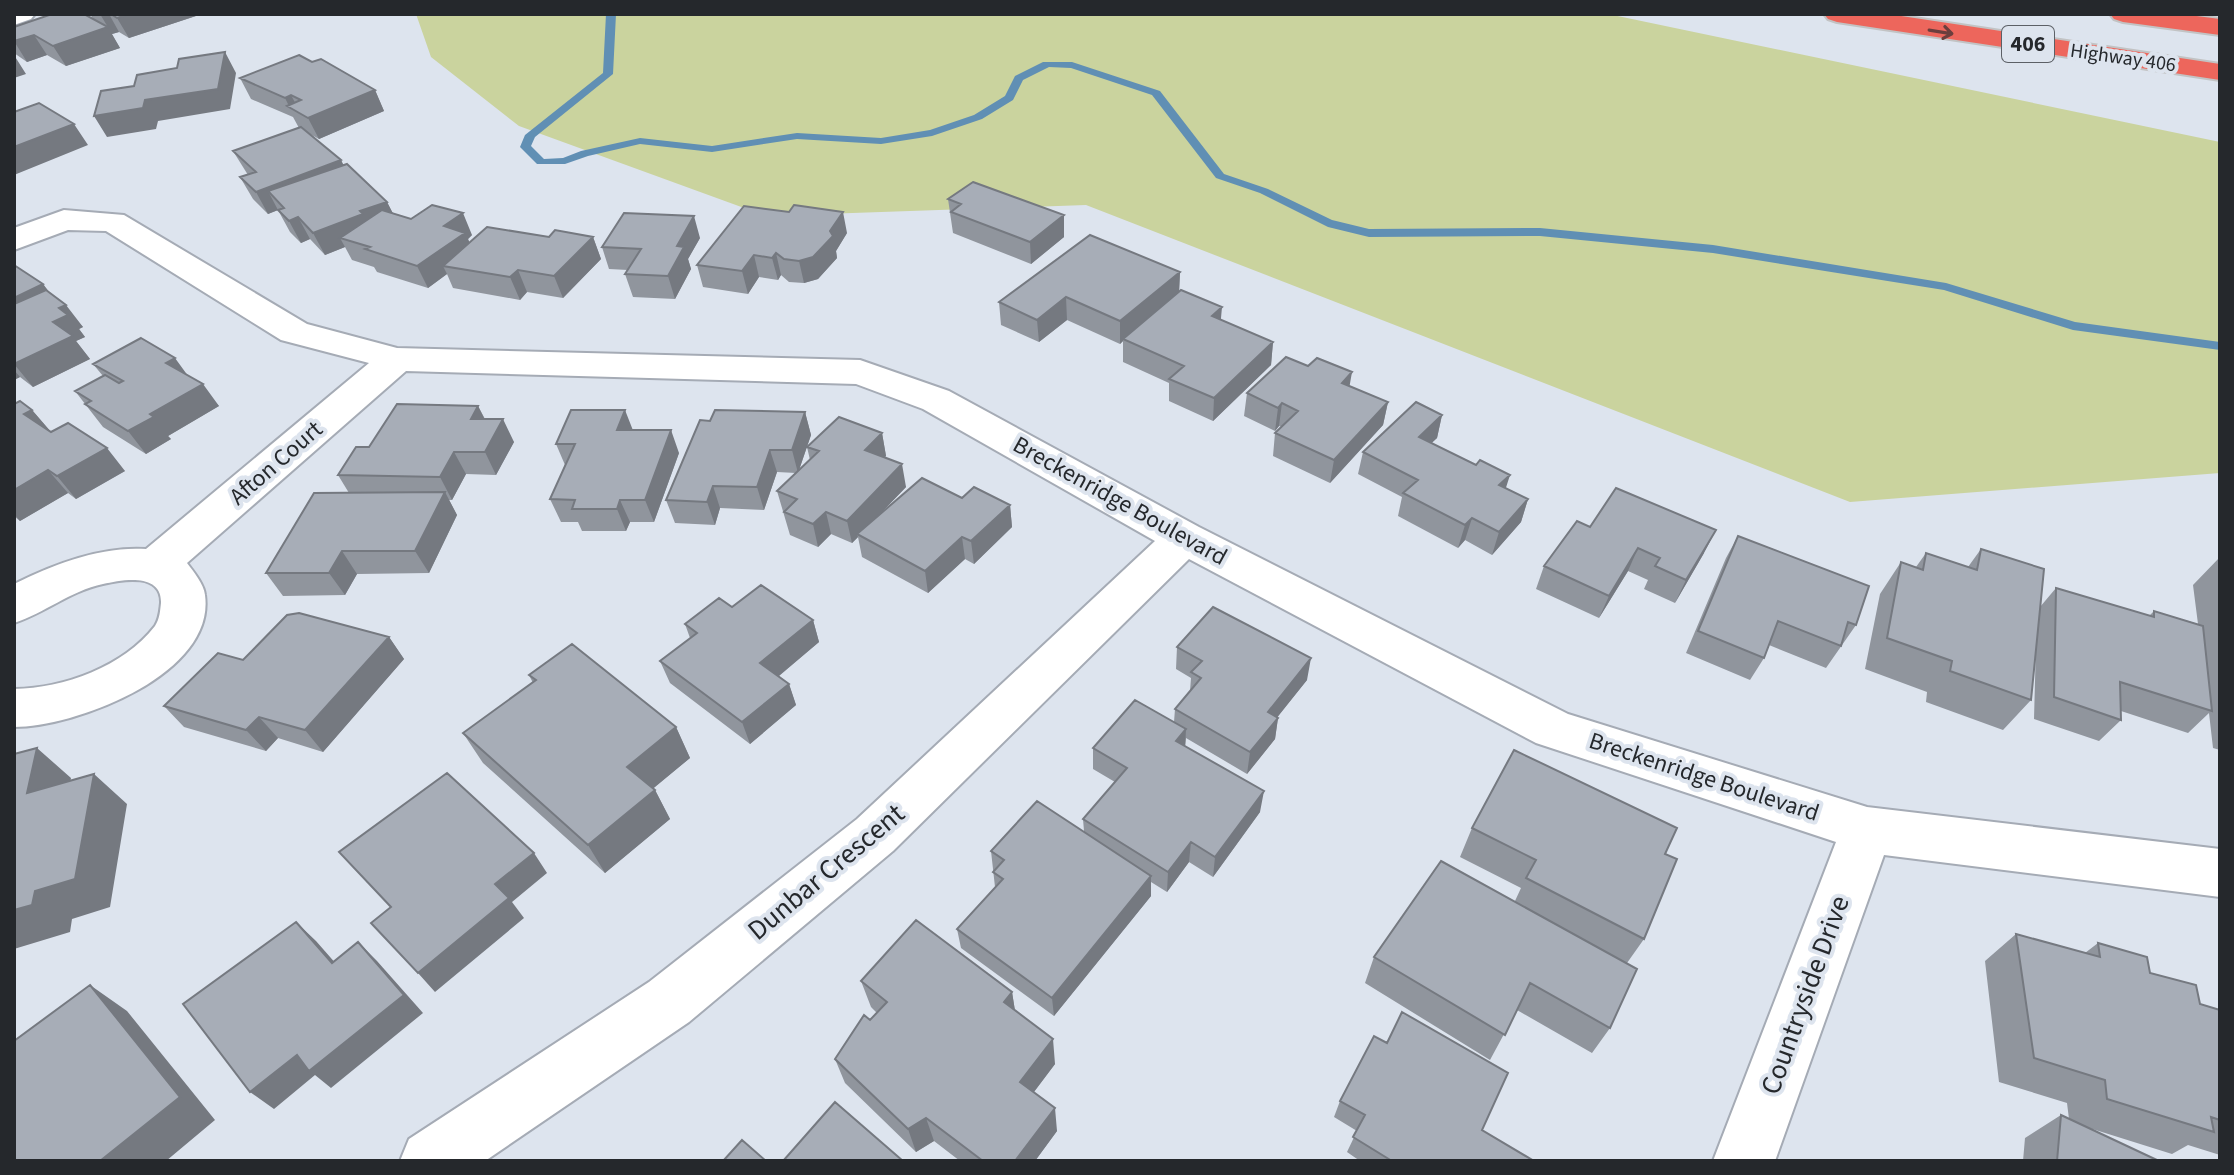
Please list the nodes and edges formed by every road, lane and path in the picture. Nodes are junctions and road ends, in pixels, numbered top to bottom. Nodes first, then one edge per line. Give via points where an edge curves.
1 (22, 14) edge
2 (1837, 14) edge
3 (2123, 14) edge
4 (14, 17) edge
5 (2220, 27) edge
6 (2220, 72) edge
7 (14, 240) edge
8 (397, 359) junction
9 (1184, 538) junction
10 (154, 567) junction
11 (14, 606) edge
12 (14, 708) edge
13 (1867, 830) junction
14 (2220, 873) edge
15 (431, 1161) edge
16 (1744, 1161) edge

1 - 4 street
2 -> 6 highway, Highway 406 / 406
3 - 5 highway, Highway 406
7 - 8 street, Breckenridge Boulevard via 64,220 113,222 294,332
8 - 9 street, Breckenridge Boulevard via 860,372 936,400
8 - 10 street, Afton Court
9 - 13 street, Breckenridge Boulevard via 1553,729
9 - 15 street, Dunbar Crescent via 875,835 669,1002
10 - 11 street via 91,569 55,581
10 - 12 street via 173,576 183,592 183,611 153,656 92,694 56,706
13 - 14 street, Breckenridge Boulevard
13 - 16 street, Countryside Drive

